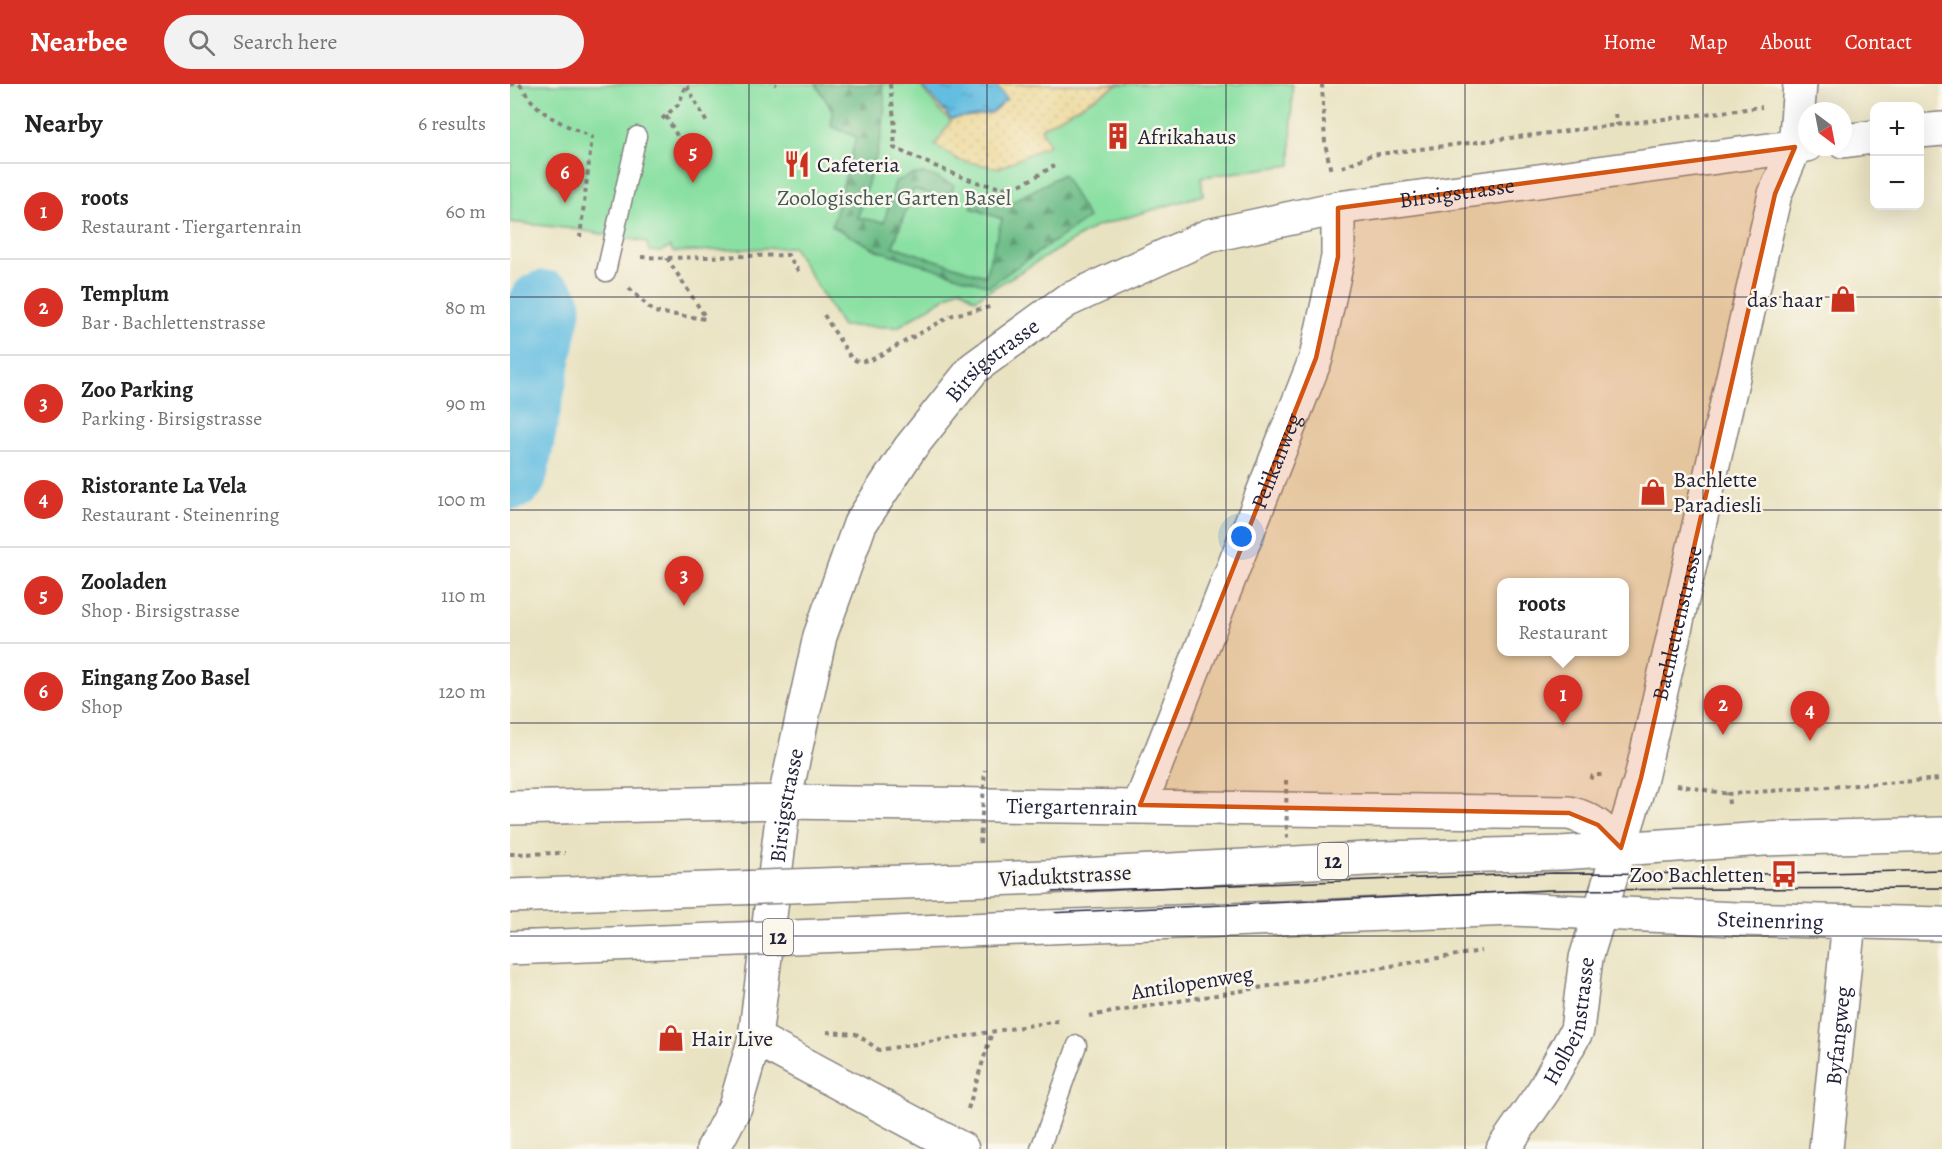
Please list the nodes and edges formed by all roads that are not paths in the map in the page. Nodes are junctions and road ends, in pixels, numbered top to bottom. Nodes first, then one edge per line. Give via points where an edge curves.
1 (1942, 129) edge
2 (1924, 131) edge
3 (637, 136) road end
4 (1870, 138) edge
5 (1852, 140) edge
6 (1798, 146) edge
7 (1798, 152) edge
8 (1338, 208) junction
9 (606, 272) road end
10 (784, 802) junction
11 (1140, 805) junction
12 (510, 808) edge
13 (1942, 834) edge
14 (1621, 848) junction
15 (1609, 882) joint
16 (510, 896) edge
17 (1599, 914) junction
18 (1849, 921) junction
19 (1942, 924) edge
20 (510, 948) edge
21 (755, 1038) junction
22 (1077, 1045) dead end
23 (960, 1148) edge
24 (712, 1149) edge
25 (1040, 1149) edge
26 (1503, 1149) edge
27 (1826, 1149) edge

1 - 2 street
3 - 9 lane
4 - 5 street
6 - 8 street, Birsigstrasse
7 - 14 street, Bachlettenstrasse via 1775,194 1641,778
8 - 10 street, Birsigstrasse via 1208,236 1066,301 974,368 910,448 860,524 820,636
8 - 11 street, Pelikanweg via 1338,257 1316,358
10 - 11 street, Tiergartenrain
10 - 12 street, Tiergartenrain
10 - 21 street, Birsigstrasse
11 - 14 street, Tiergartenrain via 1569,813 1598,825
13 - 14 street, 12
14 - 15 street, Bachlettenstrasse
14 - 16 street, Viaduktstrasse / 12, bridge via 1045,876
15 - 17 street, Holbeinstrasse
17 - 18 street, Steinenring / 12
17 - 20 street, 12, bridge via 1513,909
17 - 26 street, Holbeinstrasse via 1586,958 1577,1030 1544,1090
18 - 19 street, Steinenring / 12
18 - 27 street, Byfangweg
21 - 23 street
21 - 24 street, Birsigstrasse via 735,1107
22 - 25 lane

